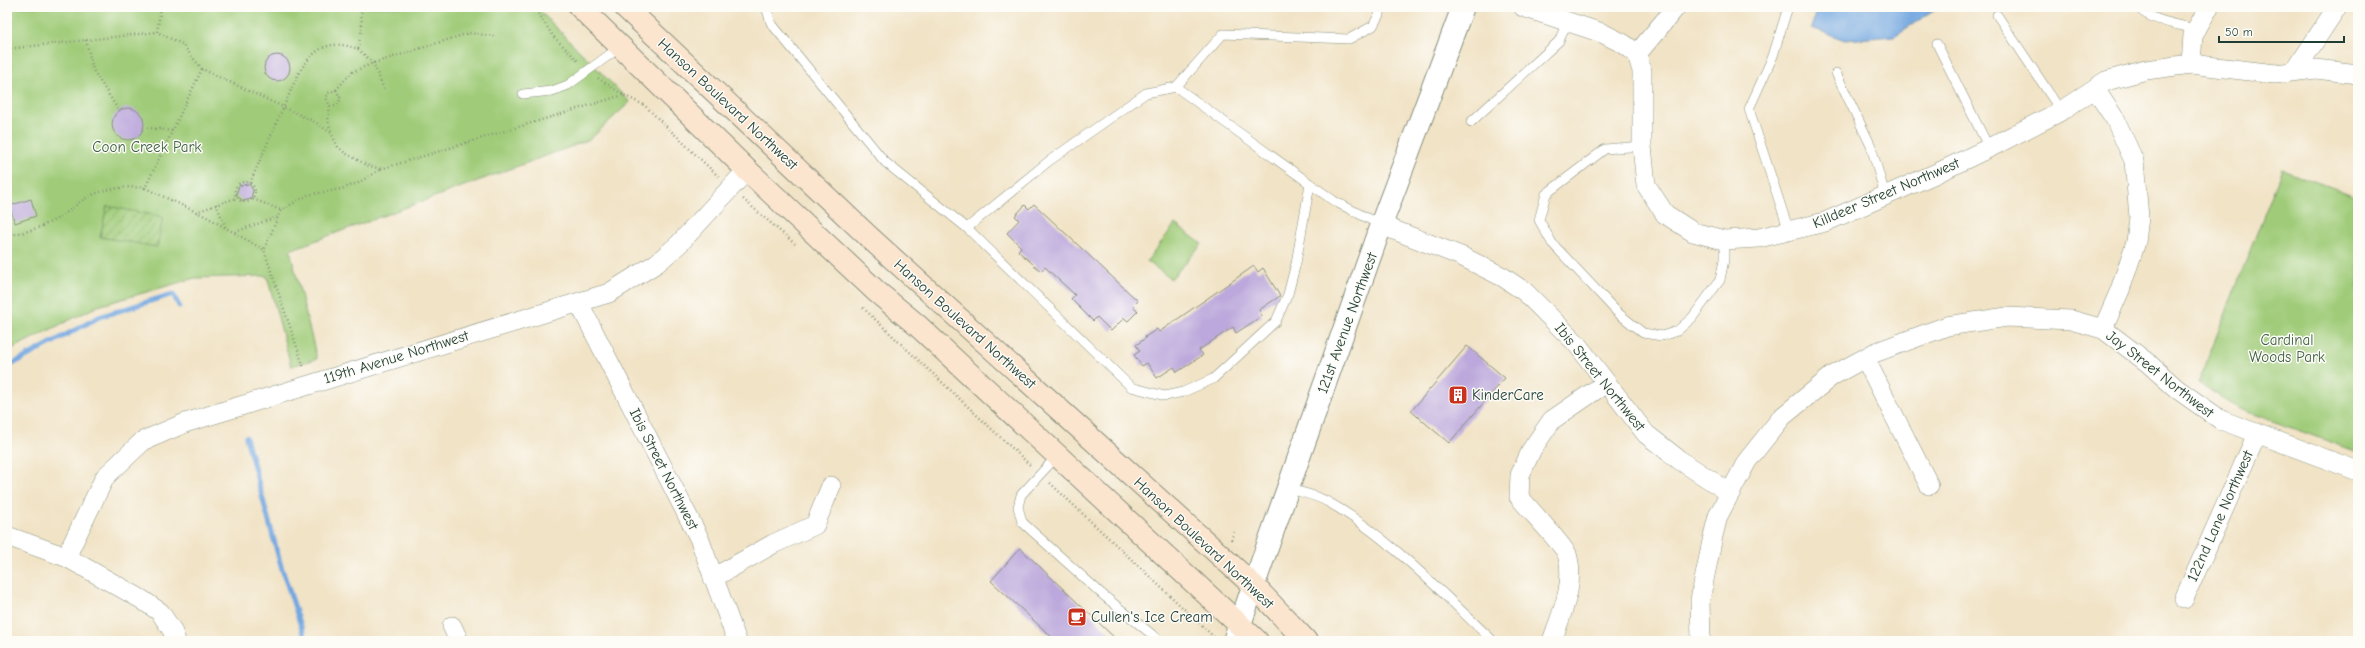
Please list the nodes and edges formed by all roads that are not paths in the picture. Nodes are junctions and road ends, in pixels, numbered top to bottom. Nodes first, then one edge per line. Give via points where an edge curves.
1 (580, 7) edge
2 (625, 7) edge
3 (766, 7) edge
4 (1383, 7) edge
5 (1463, 7) edge
6 (1523, 7) edge
7 (1676, 7) edge
8 (1788, 7) edge
9 (2137, 7) edge
10 (2209, 7) edge
11 (2337, 7) edge
12 (1997, 15) dead end
13 (1567, 22) junction
14 (2195, 29) junction
15 (1938, 44) dead end
16 (620, 47) junction
17 (1637, 54) junction
18 (2191, 64) junction
19 (2295, 71) junction
20 (1836, 73) dead end
21 (2358, 74) edge
22 (1176, 87) junction
23 (2095, 89) junction
24 (523, 94) dead end
25 (2060, 111) junction
26 (1471, 122) dead end
27 (1642, 146) junction
28 (1989, 148) junction
29 (747, 170) junction
30 (1310, 184) junction
31 (1885, 195) junction
32 (1381, 225) junction
33 (967, 228) junction
34 (1789, 230) junction
35 (1724, 240) junction
36 (908, 272) junction
37 (579, 302) junction
38 (2102, 329) junction
39 (1865, 358) junction
40 (1606, 383) junction
41 (2257, 434) junction
42 (1057, 456) junction
43 (2358, 471) edge
44 (1929, 485) dead end
45 (831, 486) dead end
46 (1287, 488) junction
47 (1730, 493) junction
48 (7, 536) edge
49 (66, 557) junction
50 (713, 578) junction
51 (1254, 586) junction
52 (2184, 599) dead end
53 (1237, 633) edge
54 (1492, 640) dead end
55 (176, 641) edge
56 (737, 641) edge
57 (1155, 641) edge
58 (1257, 641) edge
59 (1306, 641) edge
60 (1552, 641) edge
61 (1701, 641) edge

1 - 16 main road
2 - 36 main road, Hanson Boulevard Northwest
3 - 33 lane via 771,23 885,162
4 - 22 lane via 1373,26 1349,39 1222,34
5 - 32 street, 121st Avenue Northwest
6 - 13 street
7 - 17 street
8 - 34 lane via 1773,56 1749,108
9 - 14 lane via 2166,22
10 - 14 street
11 - 19 street
12 - 25 lane
13 - 17 street via 1602,33
13 - 26 lane via 1559,42
14 - 18 street
15 - 28 lane
16 - 24 lane via 568,85 552,91
16 - 29 main road
16 - 36 main road via 631,41 648,45 880,262
17 - 27 street, Killdeer Street Northwest via 1642,71
18 - 19 street, Killdeer Street Northwest via 2275,74
18 - 23 street, Killdeer Street Northwest via 2146,70 2106,81
19 - 21 street, Killdeer Street Northwest via 2316,68
20 - 31 lane via 1871,146
22 - 30 lane
22 - 33 lane via 1146,93 1049,162
23 - 25 street, Killdeer Street Northwest
23 - 38 street via 2115,119 2134,161 2139,217 2136,242 2120,290
25 - 28 street, Killdeer Street Northwest
27 - 35 street, Killdeer Street Northwest via 1646,185 1665,214 1693,232
27 - 35 lane via 1605,149 1546,194 1539,220 1552,243 1618,313 1643,332 1662,336 1677,331 1692,318 1720,280
28 - 31 street, Killdeer Street Northwest
29 - 37 street, 119th Avenue Northwest via 657,263 608,293
29 - 42 main road
30 - 32 lane via 1334,201
30 - 33 lane via 1296,263 1288,294 1276,321 1213,379 1183,392 1165,396 1131,387
31 - 34 street, Killdeer Street Northwest via 1825,222
32 - 40 street, Ibis Street Northwest via 1461,256 1525,292 1576,343
32 - 46 street, 121st Avenue Northwest
34 - 35 street, Killdeer Street Northwest via 1759,238
36 - 51 main road, Hanson Boulevard Northwest
37 - 49 street, 119th Avenue Northwest via 309,383 184,423 143,441 105,477
37 - 50 street, Ibis Street Northwest via 699,538
38 - 39 street, Jay Street Northwest via 2071,320 2007,317 1947,326
38 - 41 street, Jay Street Northwest via 2148,363 2177,389 2221,420
39 - 44 street
39 - 47 street, Jay Street Northwest via 1832,376 1782,417 1747,461
40 - 47 street, Ibis Street Northwest via 1646,434 1678,459
40 - 60 street via 1552,420 1532,449 1520,474 1519,497 1567,553 1570,578 1564,607
41 - 43 street, Jay Street Northwest
41 - 52 street, 122nd Lane Northwest
42 - 53 main road
42 - 57 lane via 1021,495 1018,507 1022,522 1103,595 1155,637
45 - 50 street via 815,525 773,544
46 - 51 street, 121st Avenue Northwest
46 - 54 lane via 1326,501 1357,520 1421,573
47 - 61 street, Jay Street Northwest via 1718,516 1707,563 1700,600
48 - 49 street
49 - 55 street via 160,612
50 - 56 street, Ibis Street Northwest
51 - 53 street, 121st Avenue Northwest
51 - 59 main road, Hanson Boulevard Northwest
53 - 58 main road

